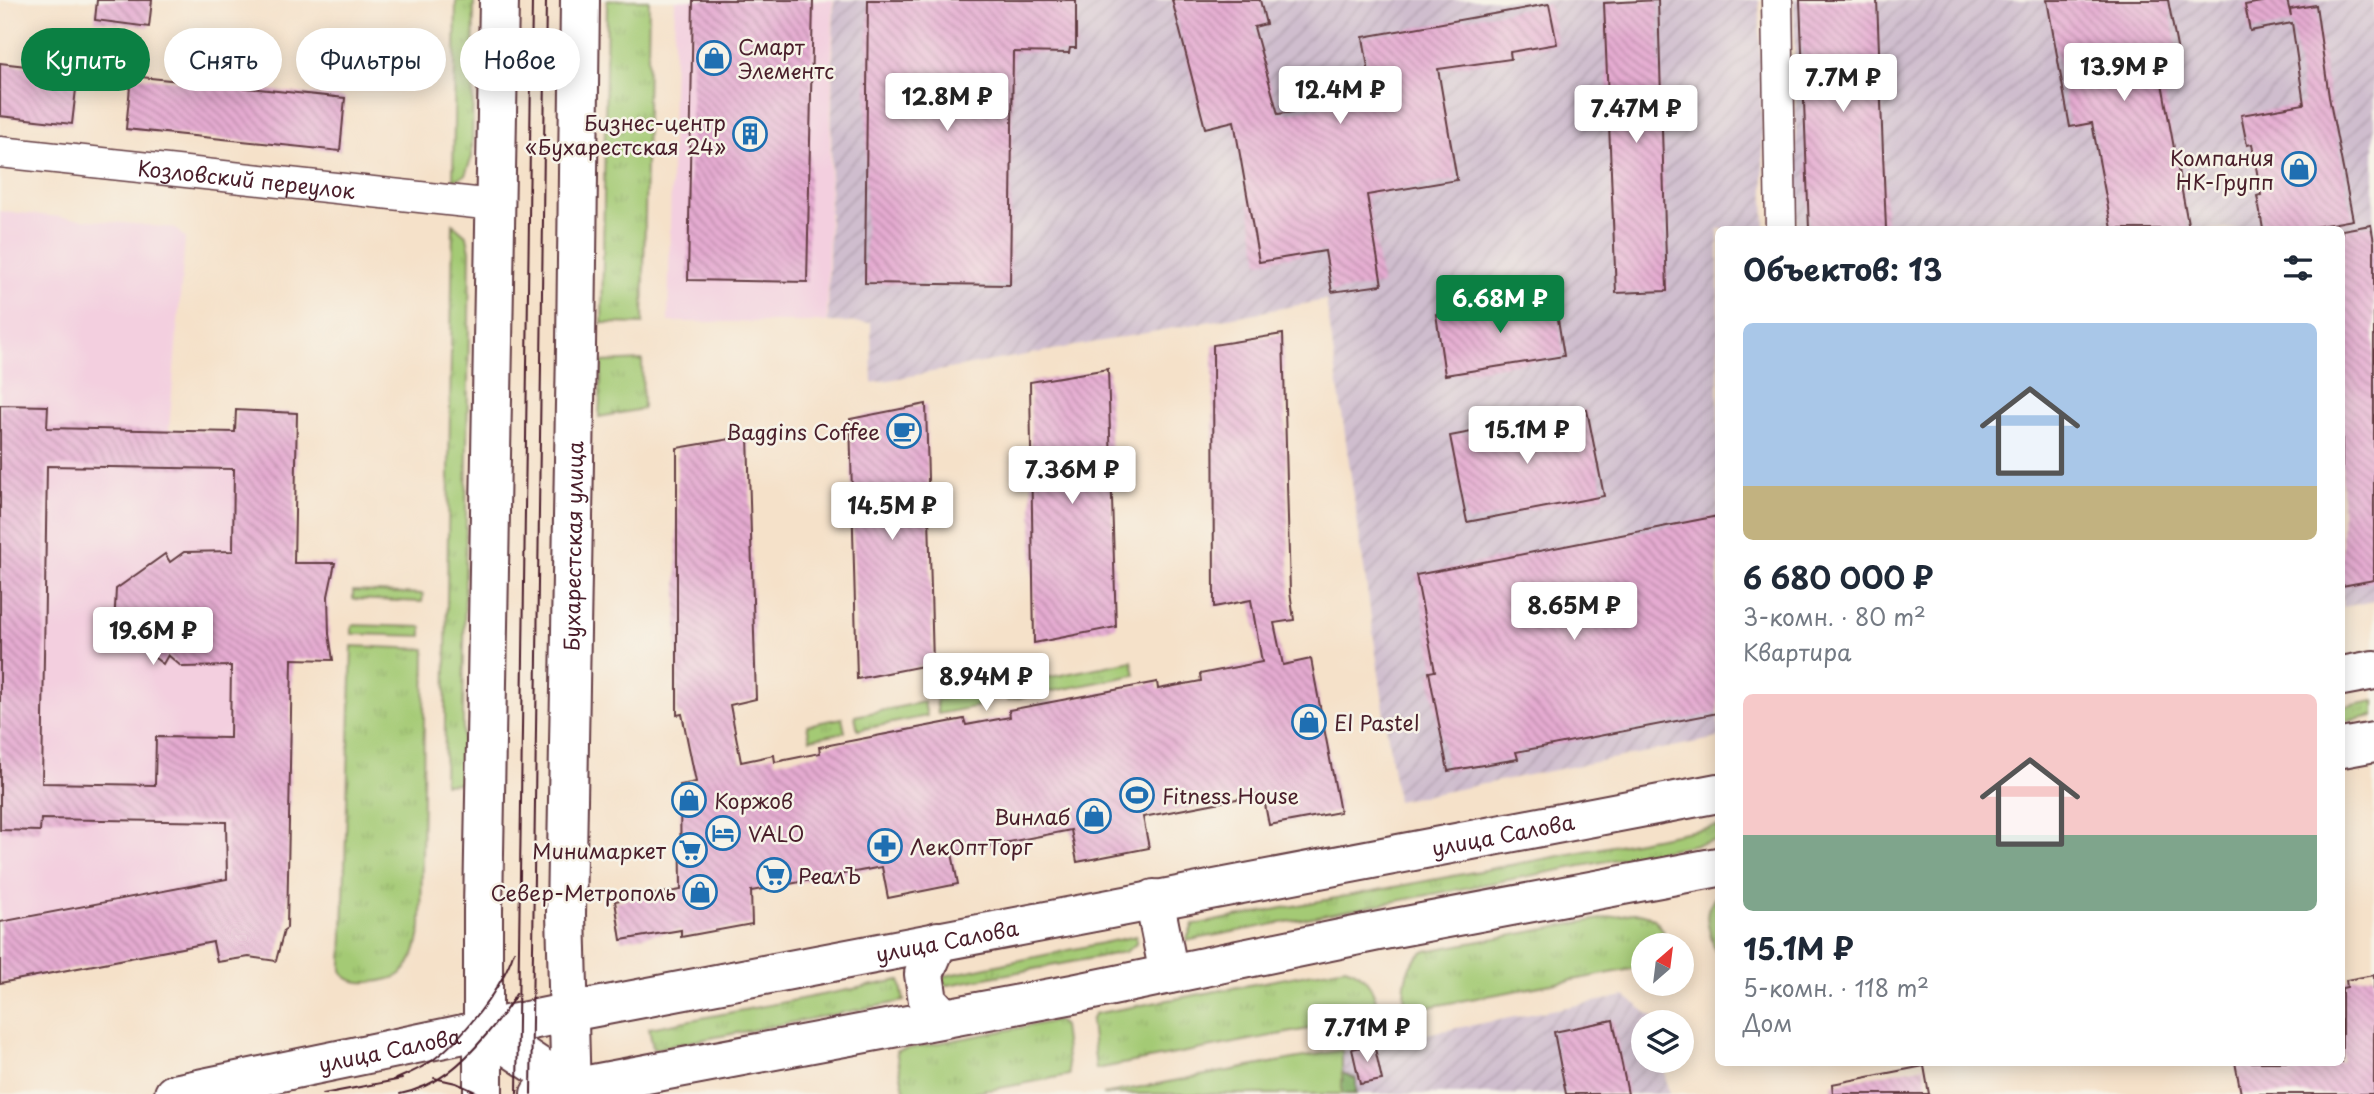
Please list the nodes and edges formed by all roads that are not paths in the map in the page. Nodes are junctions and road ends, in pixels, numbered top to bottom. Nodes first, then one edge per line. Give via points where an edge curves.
1 (499, 0) edge
2 (580, 0) edge
3 (1777, 0) edge
4 (0, 152) edge
5 (494, 205) junction
6 (1780, 226) edge
7 (2374, 670) edge
8 (2345, 675) edge
9 (2374, 742) edge
10 (2345, 747) edge
11 (1715, 794) edge
12 (1715, 868) edge
13 (1154, 899) junction
14 (937, 941) junction
15 (1169, 974) junction
16 (570, 1012) junction
17 (944, 1018) junction
18 (484, 1030) junction
19 (561, 1092) edge
20 (174, 1094) edge
21 (483, 1094) edge

1 - 5 main road
2 - 16 main road, Бухарестская улица via 565,914
3 - 6 street
4 - 5 street, Козловский переулок
5 - 18 main road
7 - 8 main road
9 - 10 main road
11 - 13 main road, улица Салова
12 - 15 main road
13 - 14 main road, улица Салова
13 - 15 main road
14 - 16 main road, улица Салова
14 - 17 main road via 924,974 928,1001
15 - 17 main road
16 - 18 main road, улица Салова
16 - 19 main road, Бухарестская улица
17 - 19 main road
18 - 19 main road
18 - 20 main road, улица Салова
18 - 21 main road

